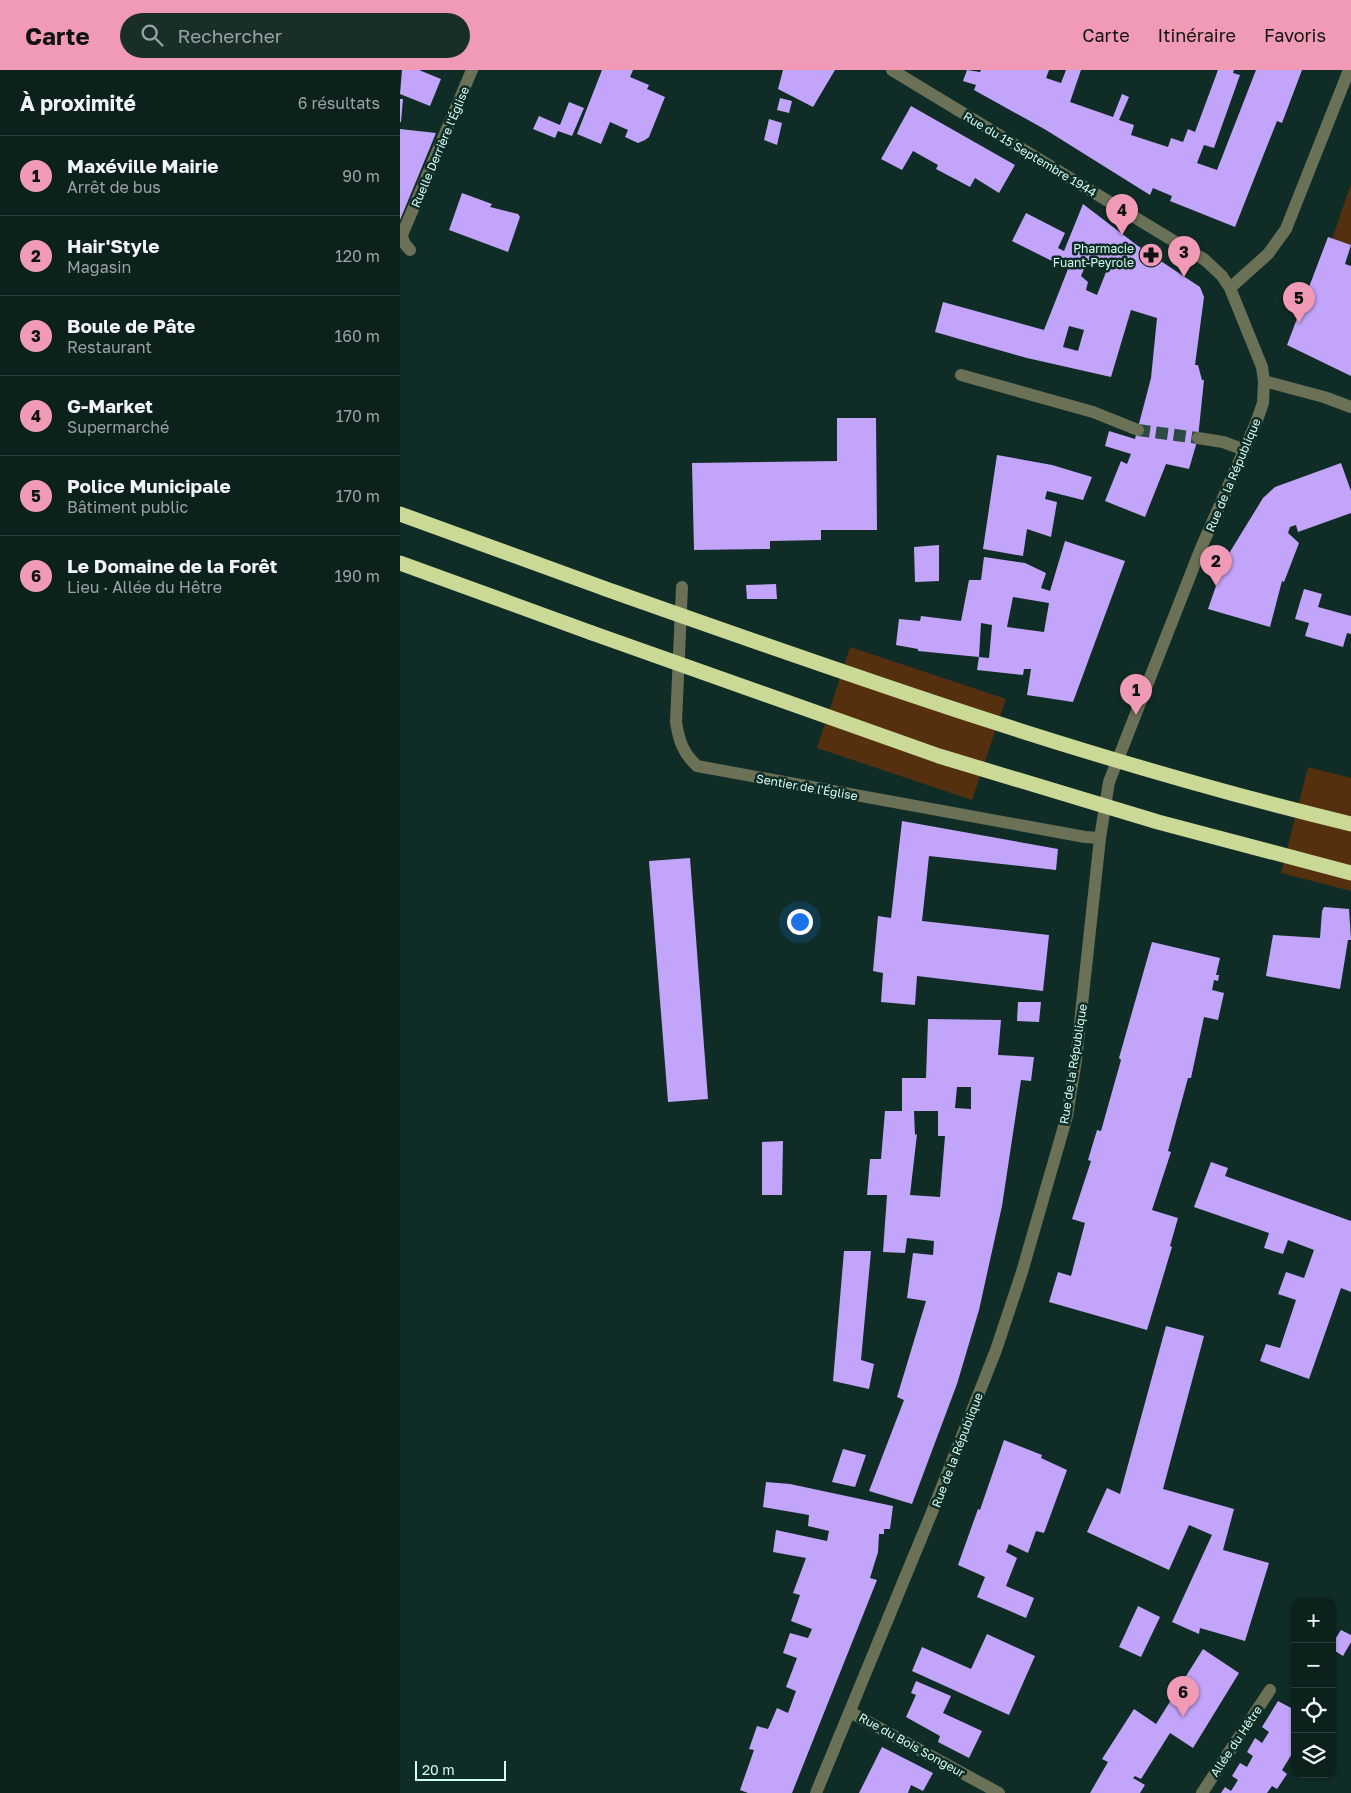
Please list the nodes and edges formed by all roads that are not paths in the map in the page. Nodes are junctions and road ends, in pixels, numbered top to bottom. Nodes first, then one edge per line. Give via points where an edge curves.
1 (472, 70) edge
2 (892, 70) edge
3 (1349, 70) edge
4 (410, 250) dead end
5 (1230, 288) junction
6 (961, 375) dead end
7 (1264, 381) junction
8 (1351, 407) edge
9 (1138, 430) tunnel mouth
10 (1198, 438) tunnel mouth
11 (1245, 450) junction
12 (400, 514) edge
13 (400, 563) edge
14 (682, 587) dead end
15 (1351, 824) edge
16 (1100, 838) junction
17 (1351, 873) edge
18 (1270, 1690) dead end
19 (850, 1712) junction
20 (816, 1793) edge
21 (999, 1793) edge
22 (1202, 1793) edge

1 - 4 street, Ruelle Derrière l'Église via 402,235
2 - 5 street, Rue du 15 Septembre 1944 via 1194,252 1222,276
3 - 5 street via 1286,230 1268,254
5 - 7 street, Rue du 15 Septembre 1944 via 1262,367
6 - 9 street via 1094,412
7 - 8 street
7 - 11 street, Rue de la République via 1262,403
10 - 11 street
11 - 16 street, Rue de la République via 1201,548 1109,782
12 - 15 highway, bridge via 945,708 1062,745
13 - 17 highway, bridge via 939,756 1158,822
14 - 16 street, Sentier de l'Église via 676,722 686,756 697,766 1085,838
16 - 19 street, Rue de la République via 1067,1116 996,1350
18 - 22 street, Allée du Hêtre
19 - 20 street, Rue de la République
19 - 21 street, Rue du Bois Songeur

